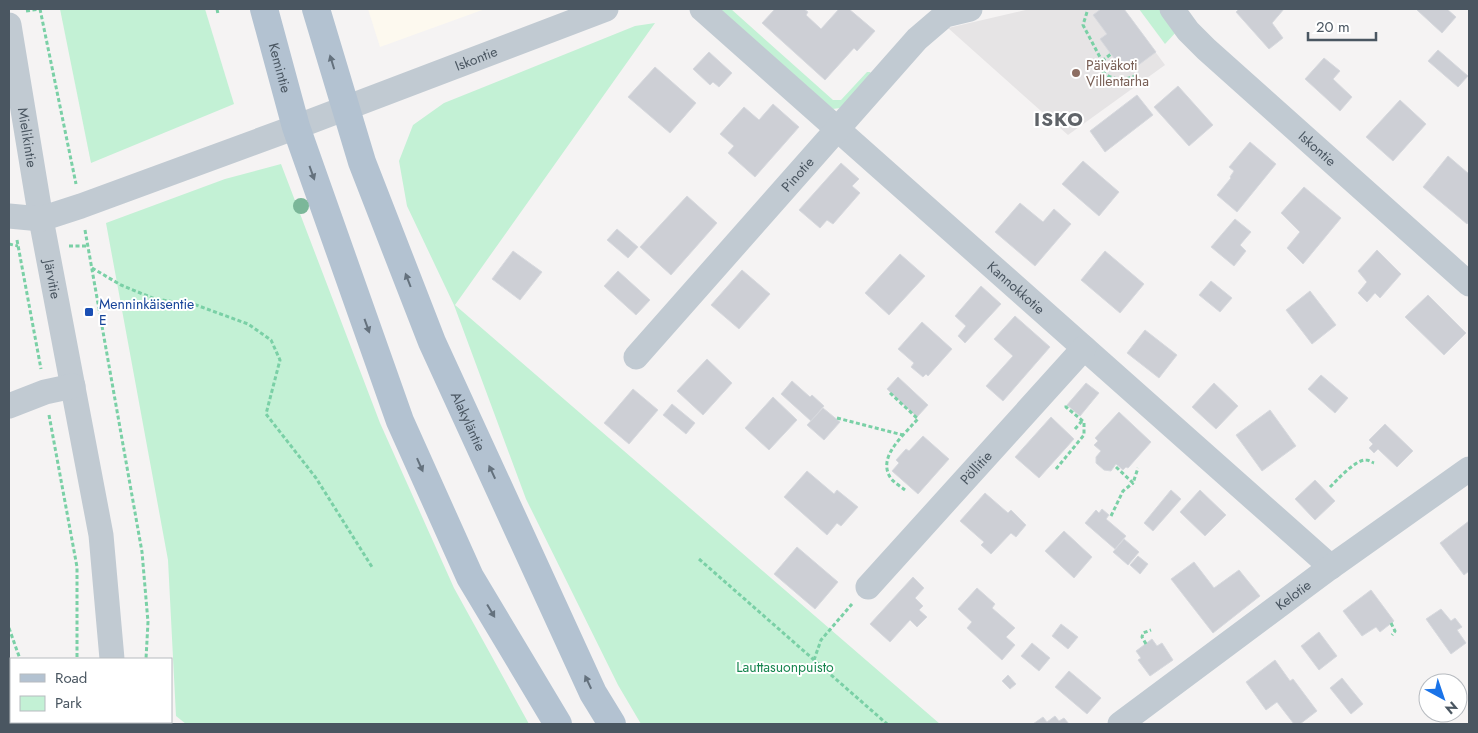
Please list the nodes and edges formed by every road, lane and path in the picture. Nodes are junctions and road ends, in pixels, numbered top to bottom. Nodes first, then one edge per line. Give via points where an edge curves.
1 (40, 9) edge
2 (217, 9) edge
3 (264, 9) edge
4 (316, 9) edge
5 (606, 9) edge
6 (702, 9) edge
7 (970, 9) edge
8 (1172, 9) edge
9 (1087, 12) dead end
10 (218, 14) dead end
11 (9, 25) edge
12 (1111, 54) dead end
13 (1102, 61) junction
14 (1137, 75) dead end
15 (346, 108) junction
16 (296, 127) junction
17 (837, 128) junction
18 (81, 206) junction
19 (10, 216) edge
20 (41, 219) junction
21 (9, 244) edge
22 (18, 246) junction
23 (92, 268) junction
24 (1469, 284) edge
25 (1084, 348) junction
26 (636, 358) dead end
27 (72, 386) junction
28 (45, 392) junction
29 (890, 393) dead end
30 (1068, 398) dead end
31 (9, 406) edge
32 (838, 418) dead end
33 (1082, 421) junction
34 (1075, 429) dead end
35 (903, 435) junction
36 (1374, 463) dead end
37 (1116, 467) dead end
38 (1138, 468) dead end
39 (1056, 469) dead end
40 (1469, 469) edge
41 (1133, 482) junction
42 (1330, 487) dead end
43 (905, 490) dead end
44 (1111, 516) dead end
45 (699, 559) dead end
46 (372, 567) dead end
47 (1331, 567) junction
48 (868, 587) joint
49 (1391, 623) dead end
50 (9, 628) edge
51 (1151, 630) dead end
52 (1392, 635) dead end
53 (1146, 644) dead end
54 (20, 658) edge
55 (77, 658) edge
56 (112, 658) edge
57 (146, 658) edge
58 (814, 660) junction
59 (558, 724) edge
60 (612, 724) edge
61 (887, 724) edge
62 (1120, 724) edge

1 - 18 path
2 - 10 path
3 - 16 main road, Kemintie
15 -> 4 main road
5 - 15 street, Iskontie
6 - 17 street, Kannokkotie
7 - 17 street, Pinotie via 945,15 917,39
8 - 24 street, Iskontie via 1206,49
9 - 13 path via 1083,20 1085,30
11 - 20 street, Mielikintie
12 - 13 path
13 - 14 path via 1102,71 1107,76 1128,80
15 - 16 street
60 -> 15 main road, Alakyläntie via 593,694 432,342 362,162
16 - 18 street
16 -> 59 main road via 400,421 470,577
17 - 25 street, Kannokkotie
17 - 26 street, Pinotie
18 - 20 street
18 - 23 path
19 - 20 street
19 - 22 path
20 - 27 street, Järvitie
21 - 22 path
22 - 28 path
23 - 46 path via 155,299 196,305 248,324 271,340 280,360 266,414 316,478
23 - 57 path via 142,552 148,622
25 - 47 street, Kannokkotie
25 - 48 street, Pöllitie
27 - 28 street
27 - 56 street, Järvitie via 101,535
28 - 31 street
28 - 55 path via 77,567
29 - 35 path via 918,419
30 - 33 path via 1066,406
32 - 35 path
33 - 34 path
33 - 39 path via 1084,435
35 - 43 path via 890,453 887,470
36 - 42 path via 1359,462
37 - 41 path
38 - 41 path
40 - 47 street, Kelotie
41 - 44 path via 1123,491
45 - 58 path
47 - 62 street, Kelotie
48 - 58 path via 820,640
49 - 52 path via 1395,631
50 - 54 path
51 - 53 path via 1143,633
58 - 61 path

